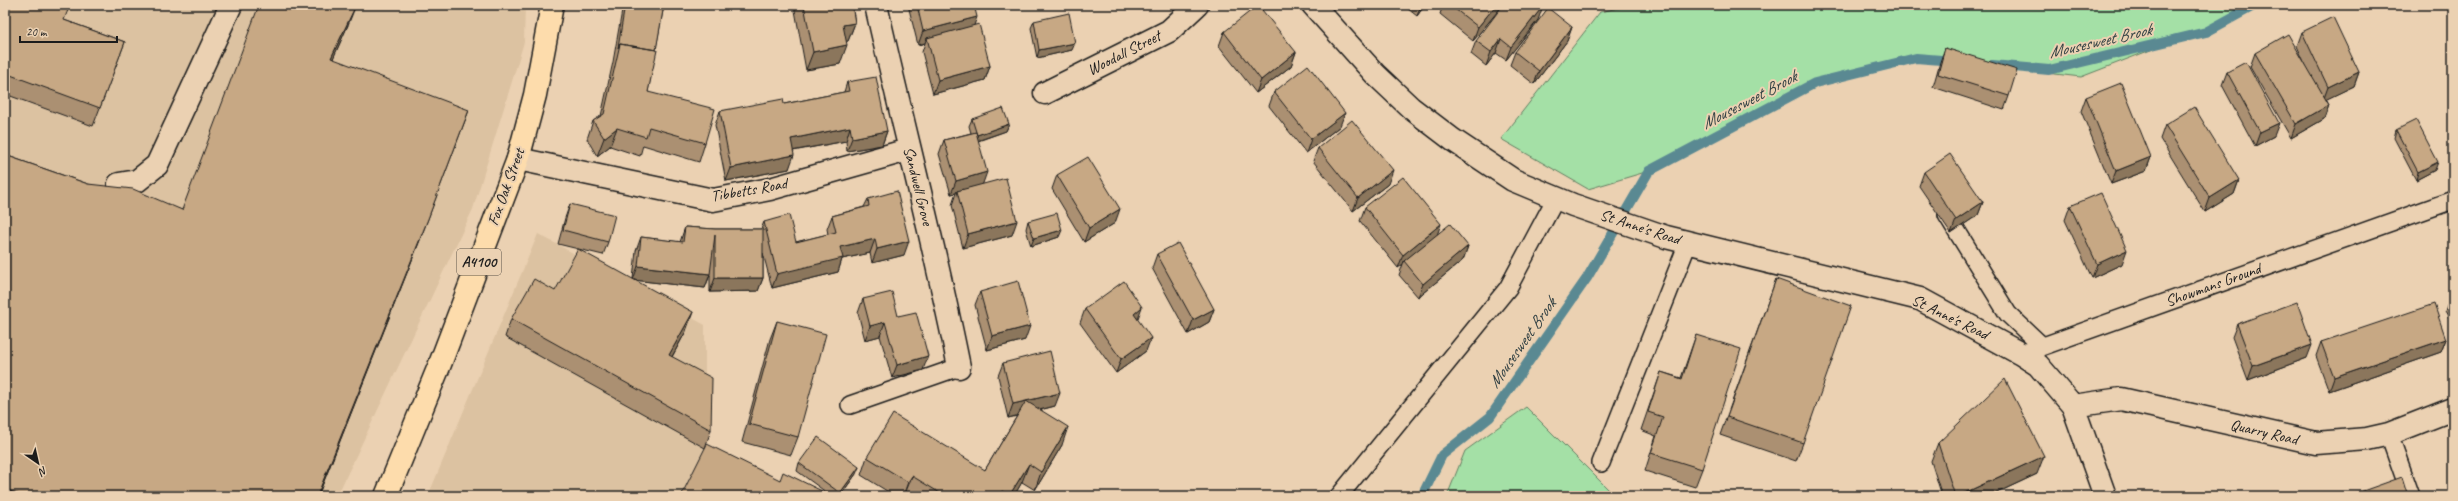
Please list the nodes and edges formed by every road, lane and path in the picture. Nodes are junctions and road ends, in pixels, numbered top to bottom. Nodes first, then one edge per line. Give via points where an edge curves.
1 (230, 5) edge
2 (552, 5) edge
3 (876, 5) edge
4 (1197, 5) edge
5 (1313, 5) edge
6 (1045, 93) dead end
7 (908, 150) junction
8 (518, 160) junction
9 (119, 184) dead end
10 (2453, 200) edge
11 (1565, 202) junction
12 (1947, 215) edge
13 (1688, 243) junction
14 (2042, 346) junction
15 (2021, 354) junction
16 (959, 367) joint
17 (850, 405) dead end
18 (2073, 406) junction
19 (2453, 409) edge
20 (2389, 434) junction
21 (1600, 463) dead end
22 (386, 496) edge
23 (1338, 496) edge
24 (2105, 496) edge
25 (2412, 496) edge

1 - 9 street via 157,165 137,181
2 - 8 main road, Fox Oak Street / A4100 via 535,95
3 - 7 street, Sandwell Grove
4 - 6 street, Woodall Street via 1169,31
5 - 11 street, St Anne's Road via 1375,74 1411,108 1452,140 1513,180
7 - 8 street, Tibbetts Road via 770,189 713,200
7 - 16 street, Sandwell Grove via 942,285
8 - 22 main road, Fox Oak Street / A4100
10 - 14 lane, Showmans Ground
11 - 13 street, St Anne's Road
11 - 23 lane via 1508,288
12 - 14 lane via 2008,314
13 - 15 street, St Anne's Road via 1920,299
13 - 21 lane
14 - 15 lane, Showmans Ground
15 - 18 street, St Anne's Road via 2038,365
16 - 17 lane
18 - 20 street, Quarry Road via 2121,399 2316,443 2367,439
18 - 24 street
19 - 20 street, Quarry Road
20 - 25 lane

